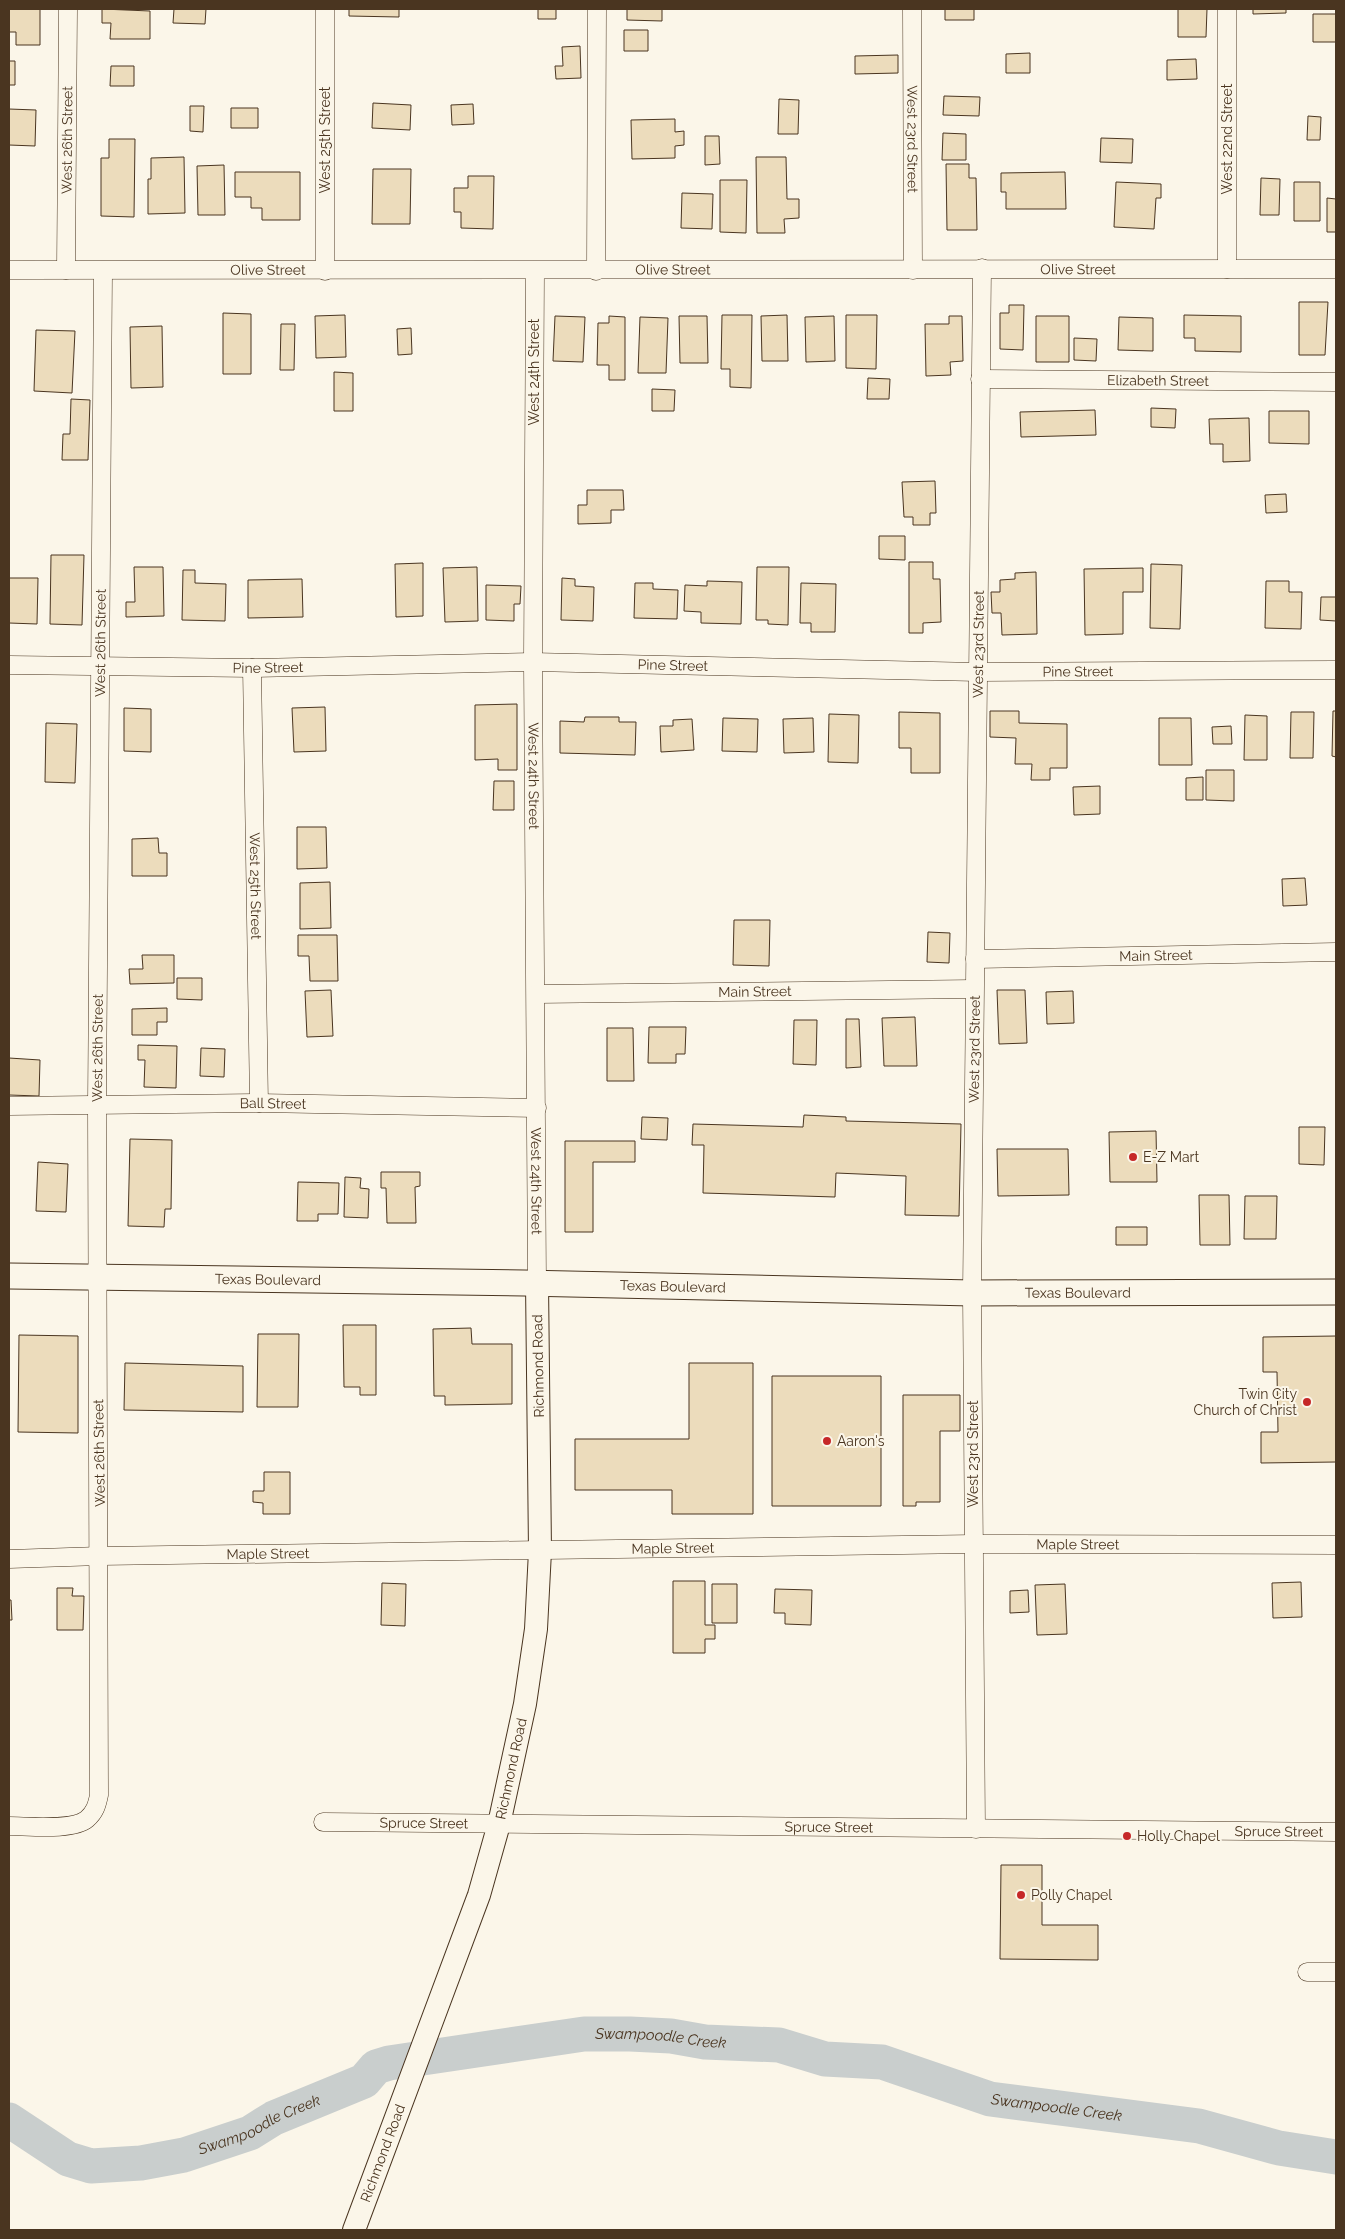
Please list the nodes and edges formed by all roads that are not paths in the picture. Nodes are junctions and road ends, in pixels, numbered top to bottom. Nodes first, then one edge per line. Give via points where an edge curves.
1 (68, 9) edge
2 (325, 9) edge
3 (597, 9) edge
4 (912, 9) edge
5 (1227, 9) edge
6 (982, 268) junction
7 (1227, 268) junction
8 (1336, 269) edge
9 (9, 270) edge
10 (66, 270) junction
11 (535, 270) junction
12 (913, 270) junction
13 (325, 271) junction
14 (596, 271) junction
15 (103, 272) junction
16 (980, 379) junction
17 (1336, 382) edge
18 (533, 662) junction
19 (100, 664) junction
20 (9, 665) edge
21 (252, 668) junction
22 (1336, 670) edge
23 (978, 672) junction
24 (1336, 952) edge
25 (975, 959) junction
26 (974, 989) junction
27 (536, 994) junction
28 (259, 1103) junction
29 (9, 1106) edge
30 (97, 1106) junction
31 (537, 1108) junction
32 (9, 1276) edge
33 (97, 1278) junction
34 (537, 1283) junction
35 (972, 1292) junction
36 (1336, 1292) edge
37 (974, 1544) junction
38 (1336, 1545) edge
39 (540, 1551) junction
40 (100, 1556) junction
41 (9, 1559) edge
42 (323, 1822) dead end
43 (498, 1824) junction
44 (9, 1826) edge
45 (976, 1829) junction
46 (1336, 1832) edge
47 (1307, 1972) dead end
48 (1336, 1972) edge
49 (354, 2230) edge

1 - 10 street, West 26th Street
2 - 13 street, West 25th Street
3 - 14 street
4 - 12 street, West 23rd Street
5 - 7 street, West 22nd Street
6 - 7 street, Olive Street
6 - 12 street, Olive Street
6 - 16 street, West 23rd Street
7 - 8 street, Olive Street
9 - 10 street, Olive Street
10 - 15 street, Olive Street
11 - 13 street, Olive Street
11 - 14 street, Olive Street
11 - 18 street, West 24th Street
12 - 14 street, Olive Street
13 - 15 street, Olive Street
15 - 19 street, West 26th Street
16 - 17 street, Elizabeth Street
16 - 23 street, West 23rd Street
18 - 21 street, Pine Street
18 - 23 street, Pine Street
18 - 27 street, West 24th Street
19 - 20 street, Pine Street
19 - 21 street, Pine Street
19 - 30 street, West 26th Street
21 - 28 street, West 25th Street
22 - 23 street, Pine Street
23 - 25 street, West 23rd Street
24 - 25 street, Main Street
25 - 26 street, West 23rd Street
26 - 27 street, Main Street
26 - 35 street, West 23rd Street
27 - 31 street, West 24th Street
28 - 30 street, Ball Street
28 - 31 street, Ball Street
29 - 30 street, Ball Street
30 - 33 street, West 26th Street
31 - 34 street, West 24th Street
32 - 33 main road, Texas Boulevard
33 - 34 main road, Texas Boulevard
33 - 40 street, West 26th Street
34 - 35 main road, Texas Boulevard
34 - 39 street, Richmond Road
35 - 36 main road, Texas Boulevard
35 - 37 street, West 23rd Street
37 - 38 street, Maple Street
37 - 39 street, Maple Street
37 - 45 street, West 23rd Street
39 - 40 street, Maple Street
39 - 43 street, Richmond Road via 536,1629 528,1685
40 - 41 street, Maple Street
40 - 44 street, West 26th Street via 99,1795 96,1809 86,1820 67,1826
42 - 43 street, Spruce Street
43 - 45 street, Spruce Street
43 - 49 street, Richmond Road via 479,1894
45 - 46 street, Spruce Street
47 - 48 street

